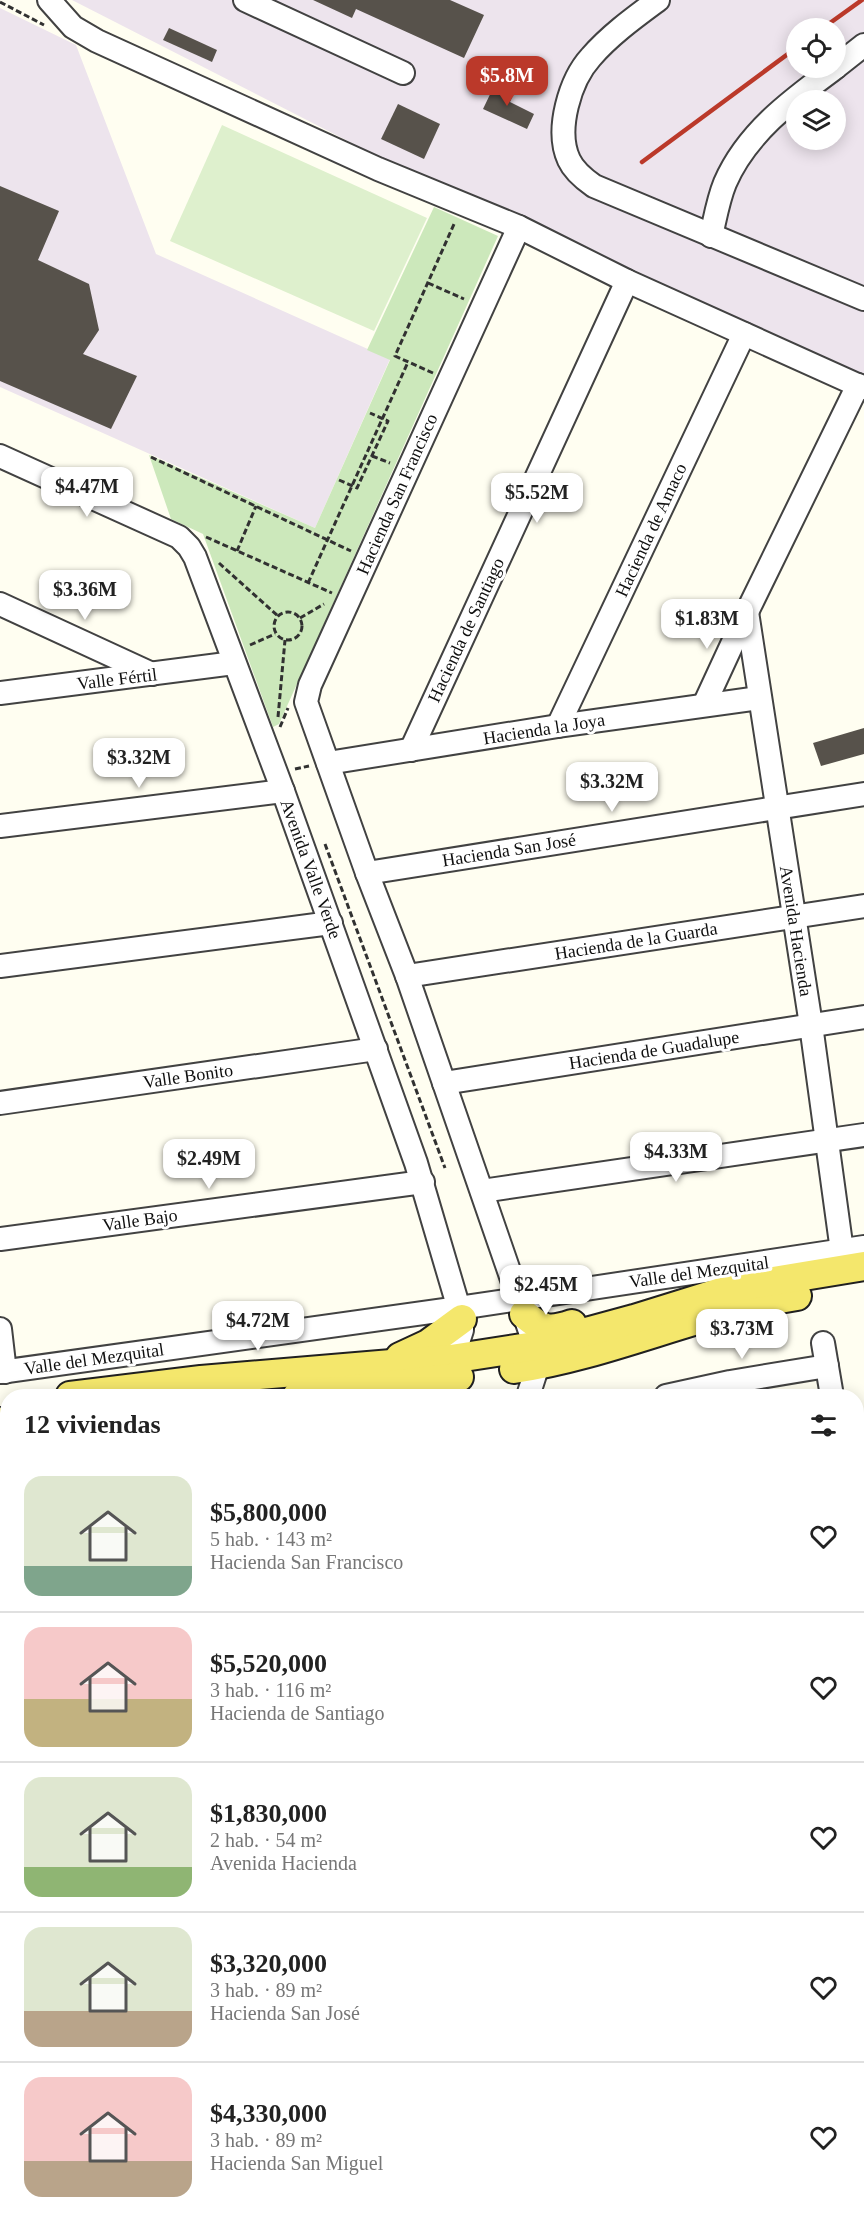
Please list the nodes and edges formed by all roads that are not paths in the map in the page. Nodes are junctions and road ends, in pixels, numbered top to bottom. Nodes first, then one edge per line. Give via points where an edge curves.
1 (49, 0) edge
2 (245, 0) edge
3 (658, 0) edge
4 (864, 45) edge
5 (846, 59) edge
6 (403, 73) dead end
7 (821, 78) edge
8 (519, 227) junction
9 (711, 236) junction
10 (627, 281) junction
11 (864, 299) edge
12 (744, 334) junction
13 (861, 386) edge
14 (0, 456) edge
15 (0, 604) edge
16 (747, 612) junction
17 (234, 663) junction
18 (154, 675) junction
19 (0, 693) edge
20 (759, 698) junction
21 (704, 705) junction
22 (558, 726) junction
23 (411, 750) junction
24 (328, 763) junction
25 (289, 774) junction
26 (864, 794) edge
27 (776, 808) junction
28 (0, 826) edge
29 (367, 873) junction
30 (864, 906) edge
31 (793, 918) junction
32 (333, 931) junction
33 (0, 966) edge
34 (407, 976) junction
35 (864, 1017) edge
36 (811, 1025) junction
37 (376, 1049) junction
38 (444, 1083) junction
39 (0, 1103) edge
40 (864, 1135) edge
41 (827, 1140) junction
42 (419, 1172) junction
43 (482, 1191) junction
44 (0, 1239) edge
45 (864, 1247) edge
46 (853, 1259) edge
47 (864, 1285) edge
48 (737, 1287) junction
49 (521, 1306) junction
50 (461, 1313) junction
51 (0, 1329) edge
52 (823, 1343) dead end
53 (536, 1356) junction
54 (827, 1366) junction
55 (3, 1372) edge
56 (450, 1378) edge
57 (376, 1384) edge
58 (127, 1389) edge
59 (343, 1389) edge
60 (529, 1389) edge
61 (698, 1389) edge
62 (831, 1389) edge

1 - 8 street via 73,27 97,41 378,169
2 - 6 street
3 - 9 street via 590,58 573,86 564,115 568,159 594,186
4 - 5 street
7 - 9 street via 763,126 749,145 725,183
8 - 10 street
8 - 24 street, Hacienda San Francisco via 310,686 306,702
9 - 11 street
10 - 12 street
10 - 23 street, Hacienda de Santiago
12 - 13 street
12 - 22 street, Hacienda de Amaco
13 - 16 street
14 - 17 street, Avenida Valle Verde via 179,537 195,557
15 - 18 street
16 - 20 street, Avenida Hacienda
16 - 21 street
17 - 18 street, Valle Fértil
17 - 25 street, Avenida Valle Verde
18 - 19 street, Valle Fértil
20 - 21 street, Hacienda la Joya
20 - 27 street, Avenida Hacienda
21 - 22 street, Hacienda la Joya
22 - 23 street, Hacienda la Joya
23 - 24 street, Hacienda la Joya
24 - 29 street
25 - 28 street
25 - 32 street, Avenida Valle Verde
26 - 27 street, Hacienda San José
27 - 29 street, Hacienda San José
27 - 31 street, Avenida Hacienda
29 - 34 street
30 - 31 street, Hacienda de la Guarda
31 - 34 street, Hacienda de la Guarda
31 - 36 street, Avenida Hacienda
32 - 33 street
32 - 37 street, Avenida Valle Verde
34 - 38 street
35 - 36 street, Hacienda de Guadalupe
36 - 38 street, Hacienda de Guadalupe
36 - 41 street, Avenida Hacienda
37 - 39 street, Valle Bonito
37 - 42 street, Avenida Valle Verde
38 - 43 street
40 - 41 street
41 - 43 street
41 - 46 street, Avenida Hacienda
42 - 44 street, Valle Bajo
42 - 50 street, Avenida Valle Verde
43 - 49 street
45 - 46 street, Valle del Mezquital
46 - 48 main road
46 - 49 street, Valle del Mezquital
47 - 53 main road via 781,1298
48 - 49 main road via 667,1294 555,1330 542,1328
48 - 53 main road via 634,1319
49 - 50 street, Valle del Mezquital
49 - 53 street
50 - 55 street, Valle del Mezquital
50 - 56 street, Avenida Valle Verde via 462,1330
50 - 57 main road via 441,1335 411,1353
51 - 55 street
52 - 54 street
53 - 56 main road
53 - 60 street
54 - 61 street
54 - 62 street
56 - 57 main road
57 - 58 main road via 201,1380
57 - 59 main road

